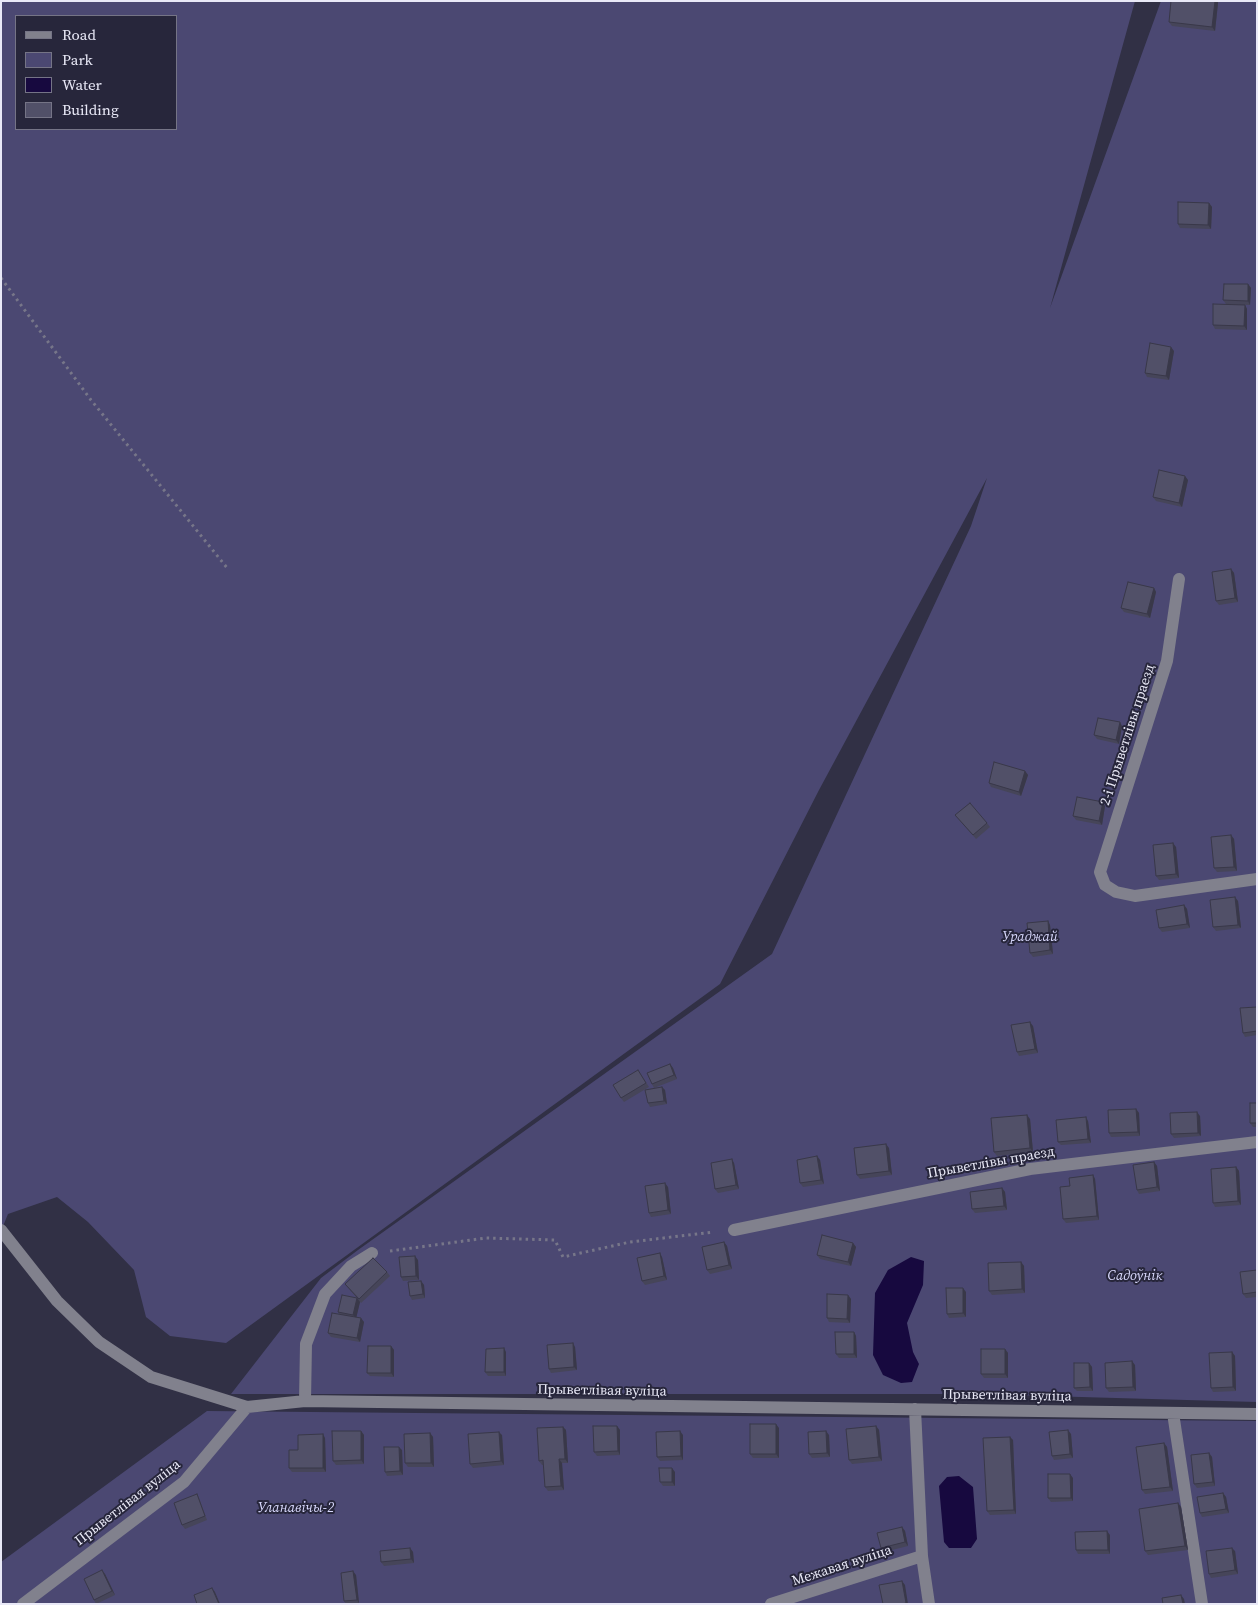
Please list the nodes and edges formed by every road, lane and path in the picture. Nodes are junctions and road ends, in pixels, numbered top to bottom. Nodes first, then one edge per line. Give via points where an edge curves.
1 (1, 278) edge
2 (228, 569) dead end
3 (1179, 579) dead end
4 (1257, 879) edge
5 (1257, 1142) edge
6 (1, 1230) edge
7 (734, 1230) joint
8 (372, 1253) joint
9 (305, 1401) junction
10 (247, 1407) junction
11 (915, 1409) junction
12 (1173, 1413) junction
13 (1257, 1414) edge
14 (922, 1556) junction
15 (23, 1604) edge
16 (771, 1604) edge
17 (930, 1604) edge
18 (1202, 1604) edge

1 - 2 path via 90,400
3 - 4 street, 2-і Прыветлівы праезд via 1167,661 1100,872 1105,885 1116,892 1135,896
5 - 7 street, Прыветлівы праезд via 1030,1169
6 - 10 street via 57,1301 99,1342 151,1377
7 - 8 path via 630,1242 563,1258 555,1240 486,1238
8 - 9 street via 351,1266 326,1294 306,1344
9 - 10 street, Прыветлівая вуліца
9 - 11 street, Прыветлівая вуліца
10 - 15 street, Прыветлівая вуліца via 184,1482
11 - 12 street, Прыветлівая вуліца
11 - 14 street
12 - 13 street, Прыветлівая вуліца
12 - 18 street
14 - 16 street, Межавая вуліца
14 - 17 street

